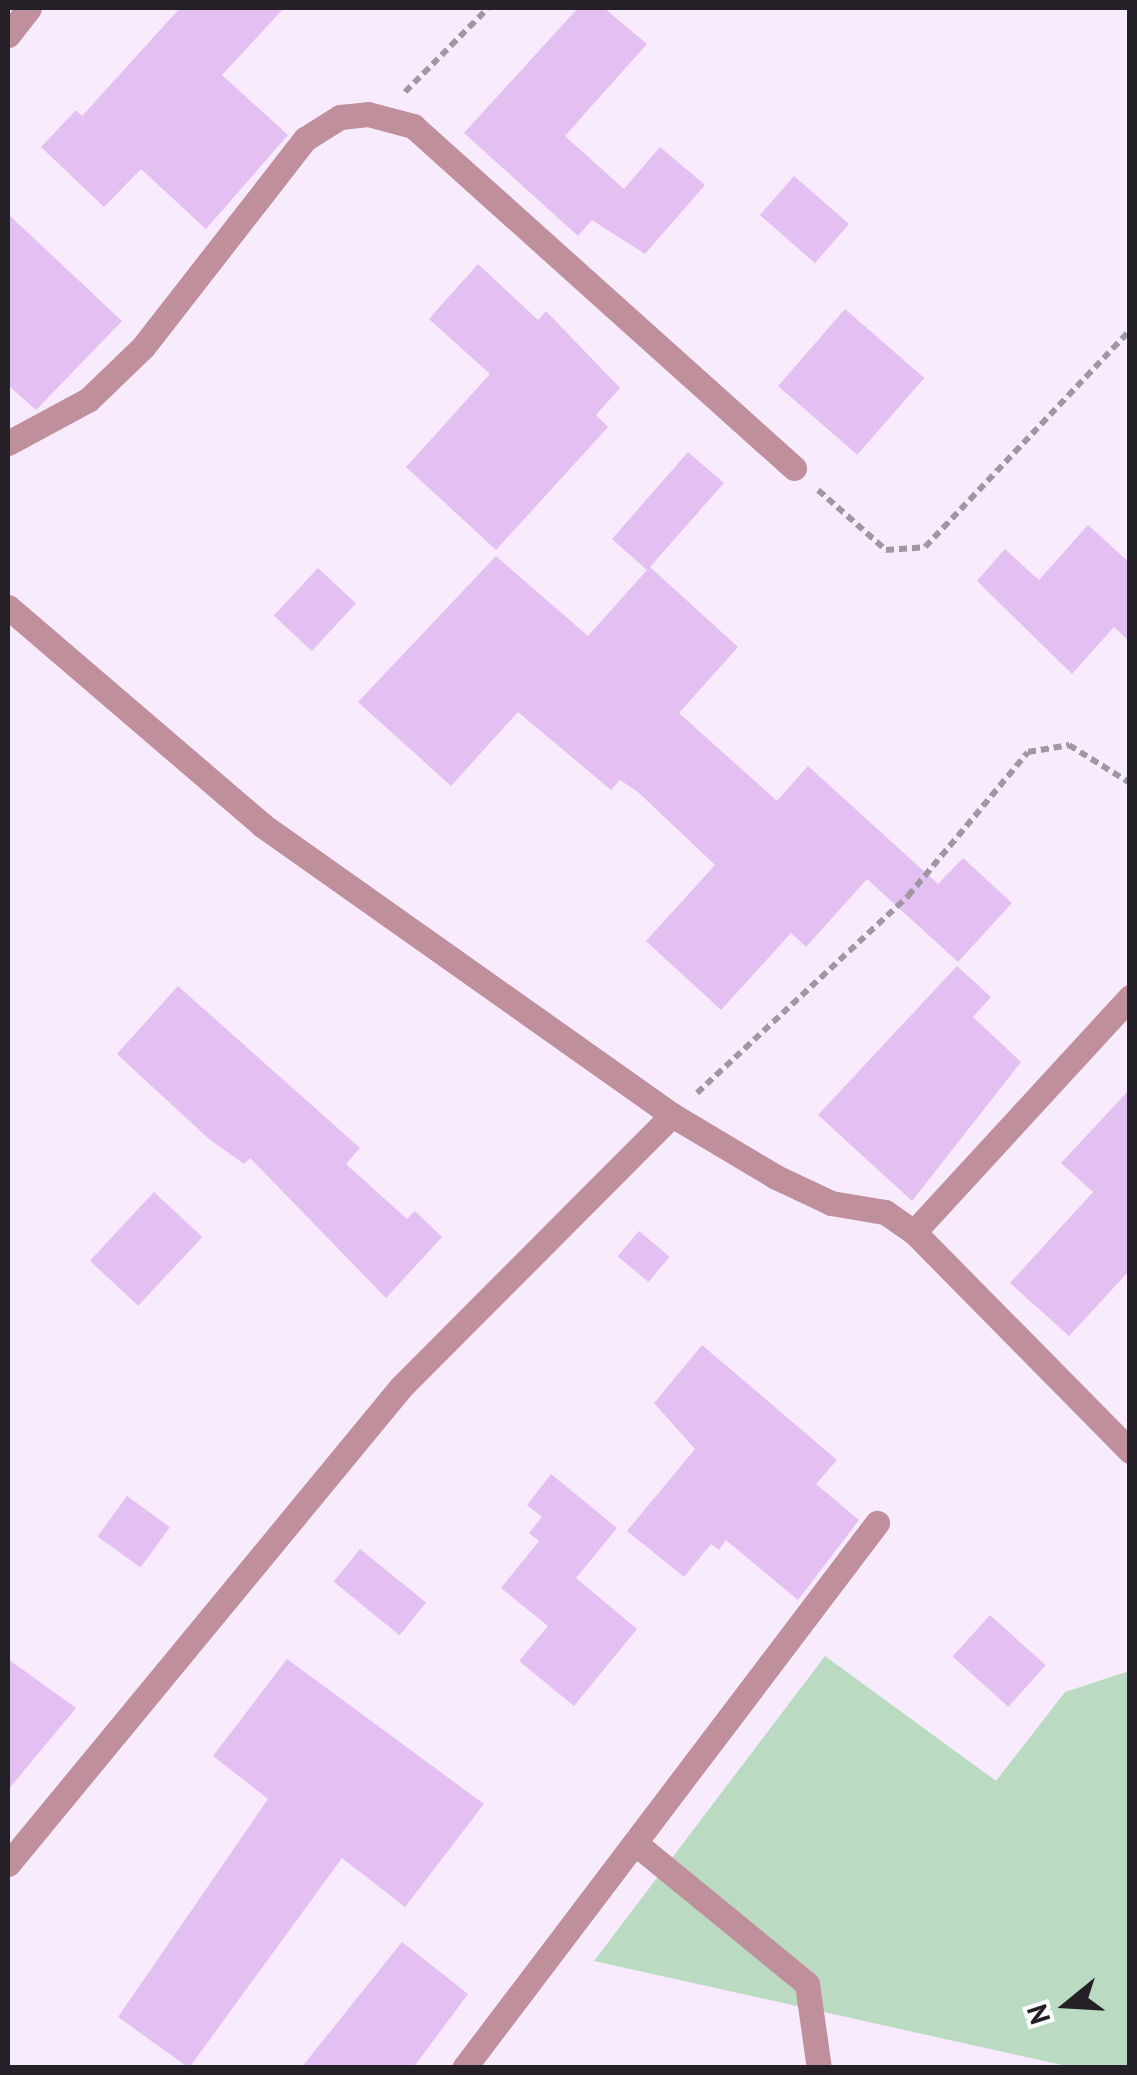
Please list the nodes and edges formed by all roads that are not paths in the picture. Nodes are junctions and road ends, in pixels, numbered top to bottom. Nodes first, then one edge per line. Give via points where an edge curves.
1 (30, 8) edge
2 (8, 35) edge
3 (8, 443) edge
4 (794, 468) road end
5 (8, 607) edge
6 (1130, 996) edge
7 (672, 1115) junction
8 (914, 1232) junction
9 (1130, 1451) edge
10 (878, 1523) dead end
11 (635, 1843) junction
12 (8, 1864) edge
13 (464, 2068) edge
14 (819, 2068) edge

1 - 2 street
3 - 4 street via 88,400 143,347 305,139 340,117 380,117 414,126
5 - 7 street via 262,826
6 - 8 street
7 - 8 street via 776,1177 831,1202 885,1212
7 - 12 street via 401,1387
8 - 9 street
10 - 11 street
11 - 13 street
11 - 14 street via 807,1984

